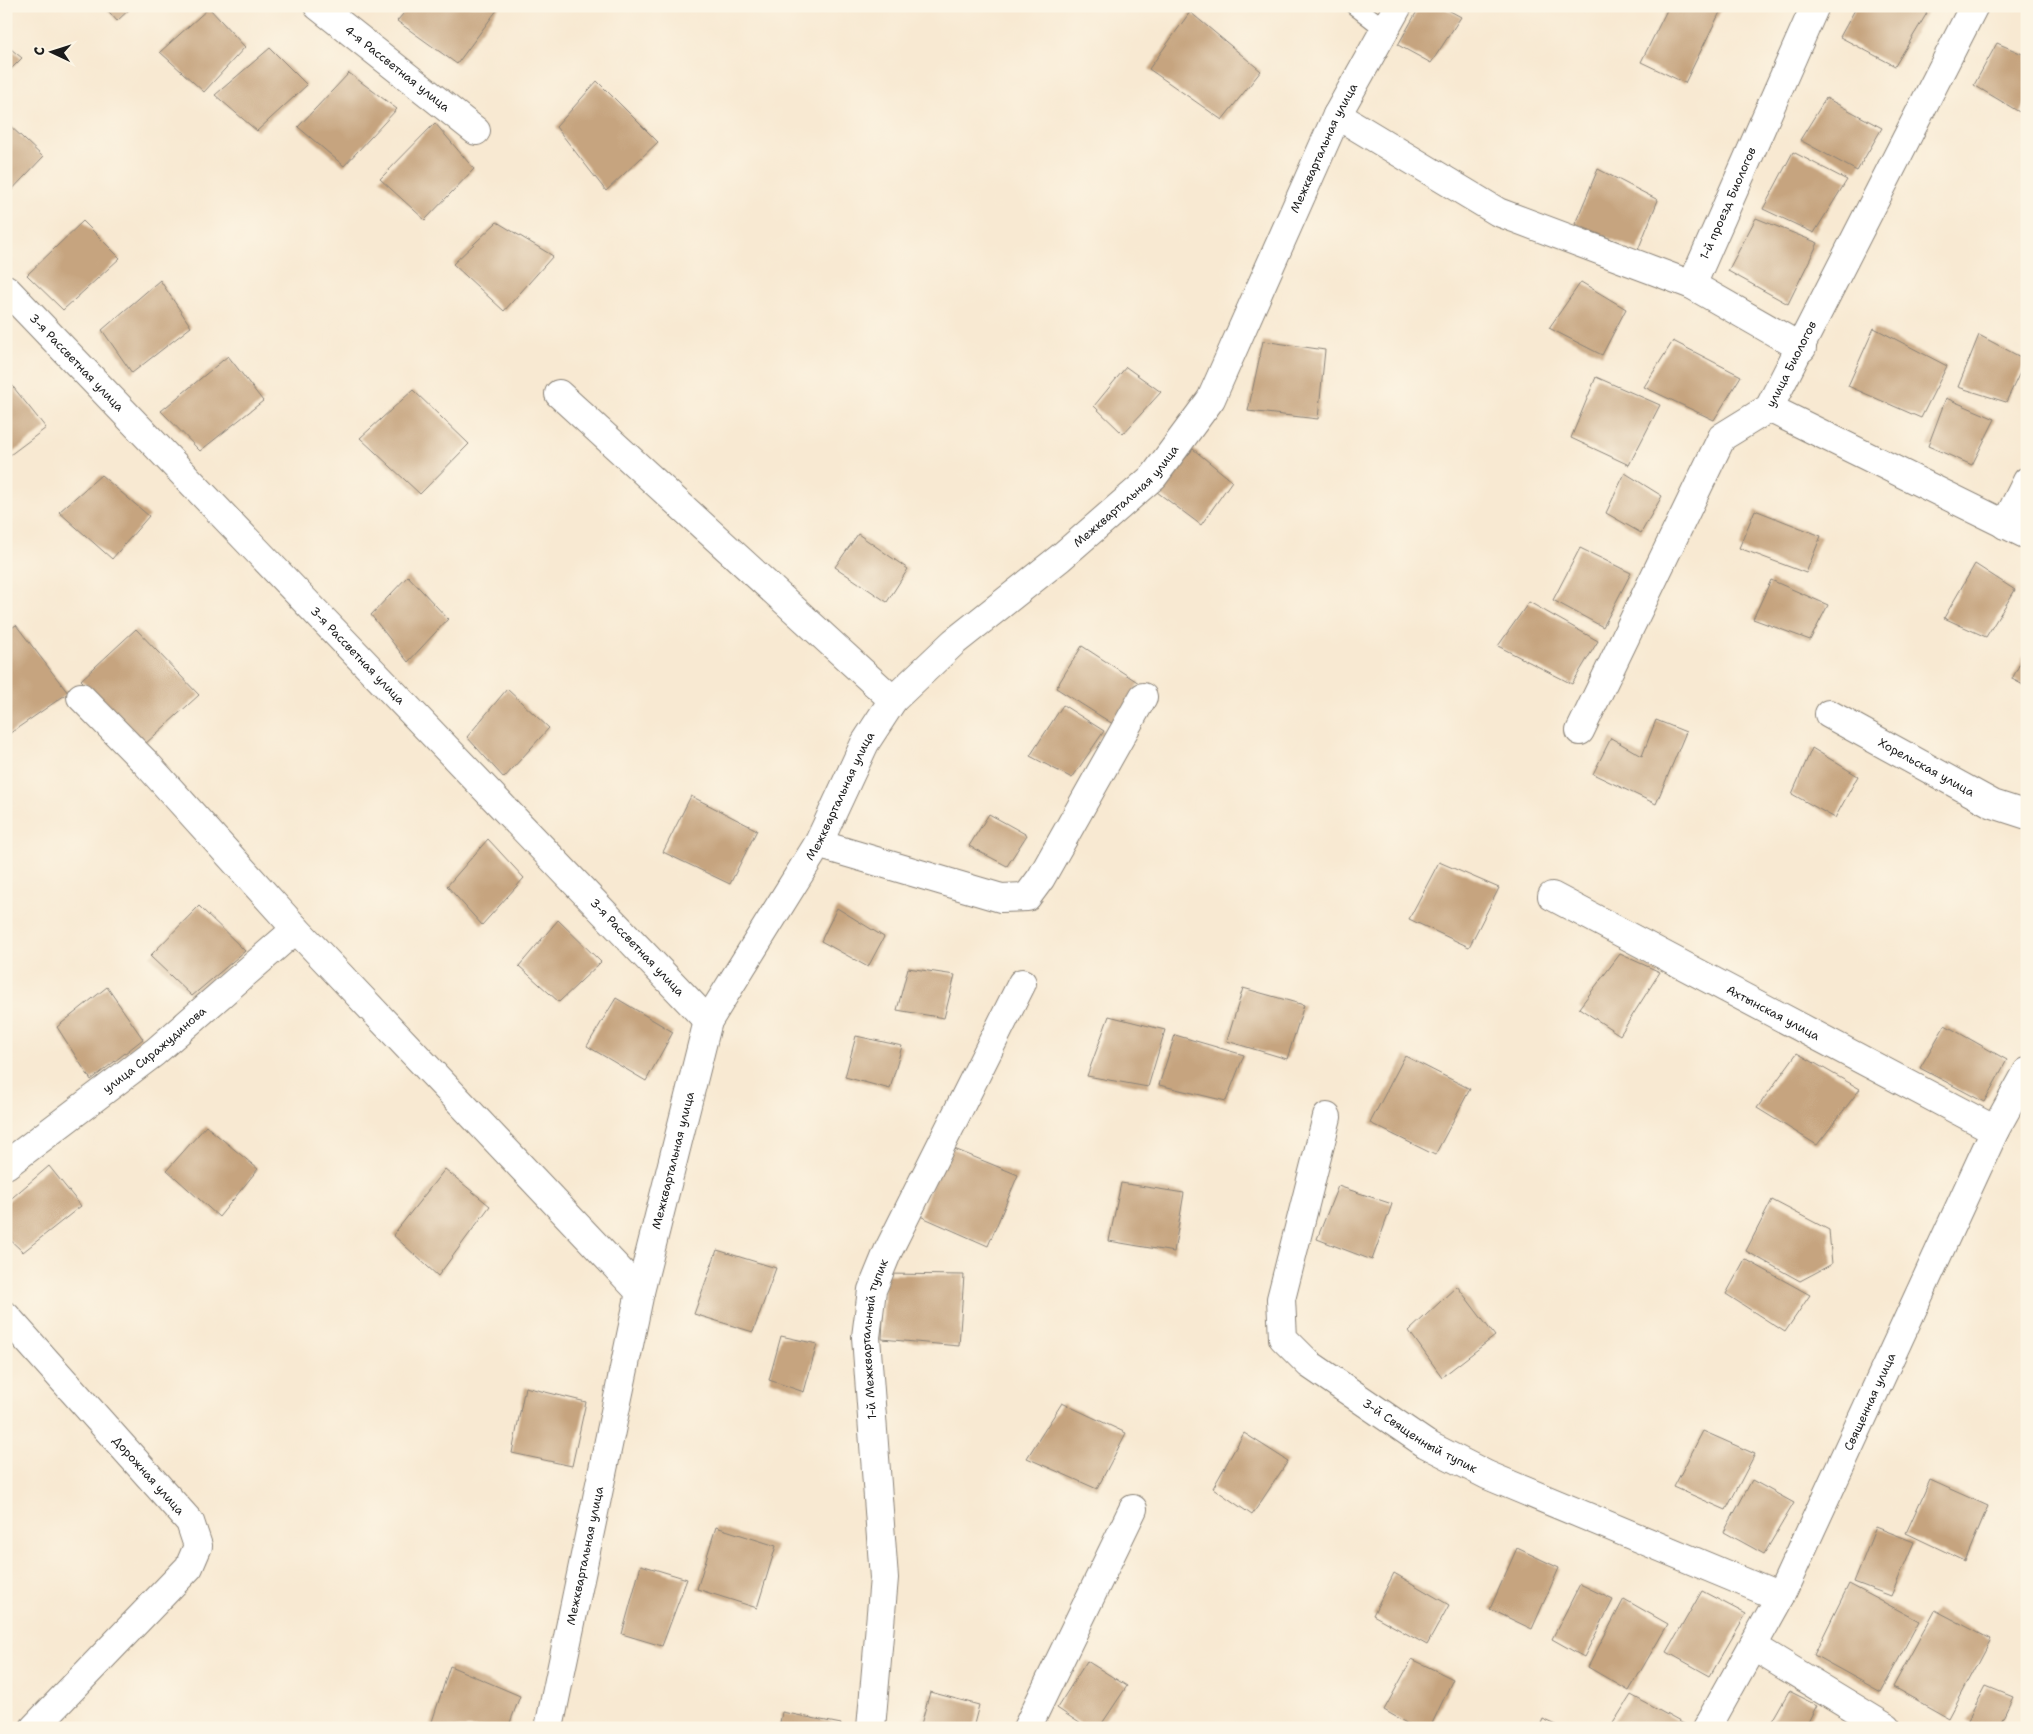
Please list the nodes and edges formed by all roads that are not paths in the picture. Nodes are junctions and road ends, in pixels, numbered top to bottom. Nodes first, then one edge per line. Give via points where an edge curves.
1 (318, 6) edge
2 (1355, 6) edge
3 (1398, 6) edge
4 (1815, 6) edge
5 (1974, 6) edge
6 (1386, 30) junction
7 (1338, 115) junction
8 (476, 131) dead end
9 (1692, 285) junction
10 (6, 289) edge
11 (1802, 348) junction
12 (560, 394) dead end
13 (1769, 408) junction
14 (2027, 481) edge
15 (2016, 530) edge
16 (81, 696) dead end
17 (1142, 697) dead end
18 (893, 700) junction
19 (1829, 714) dead end
20 (1580, 731) dead end
21 (2027, 814) edge
22 (818, 844) junction
23 (1552, 896) dead end
24 (296, 929) junction
25 (1022, 983) dead end
26 (708, 1021) junction
27 (2027, 1072) edge
28 (1328, 1117) dead end
29 (1995, 1130) junction
30 (6, 1165) edge
31 (640, 1292) junction
32 (6, 1316) edge
33 (1132, 1509) dead end
34 (1780, 1598) junction
35 (1754, 1647) junction
36 (34, 1728) edge
37 (549, 1728) edge
38 (871, 1728) edge
39 (1028, 1728) edge
40 (1707, 1728) edge
41 (1887, 1728) edge

1 - 8 street, 4-я Рассветная улица
2 - 6 lane
3 - 6 street, Межквартальная улица
4 - 9 street, 1-й проезд Биологов
5 - 11 street, улица Биологов
6 - 7 street, Межквартальная улица
7 - 9 street via 1498,212
7 - 18 street, Межквартальная улица via 1211,399 1154,476 1060,558 954,642
9 - 11 street
10 - 26 street, 3-я Рассветная улица
11 - 13 street, улица Биологов
12 - 18 street
13 - 15 street
13 - 20 street, улица Биологов via 1722,436
14 - 15 street
16 - 24 street
17 - 22 street via 1041,878 1026,896 1001,898
18 - 22 street, Межквартальная улица via 865,743
19 - 21 street, Хорельская улица via 1992,804
22 - 26 street, Межквартальная улица
23 - 29 street, Ахтынская улица
24 - 30 street, улица Сиражудинова via 154,1052
24 - 31 street
25 - 38 street, 1-й Межквартальный тупик via 888,1251 872,1290 866,1337 884,1578
26 - 31 street, Межквартальная улица
27 - 29 street, Священная улица
28 - 34 street, 3-й Священный тупик via 1281,1299 1283,1338 1309,1364 1426,1444 1487,1475
29 - 34 street, Священная улица
31 - 37 street, Межквартальная улица
32 - 36 street, Дорожная улица via 190,1522 198,1546 189,1566
33 - 39 street
34 - 35 street, Священная улица
35 - 40 street, Священная улица
35 - 41 street

